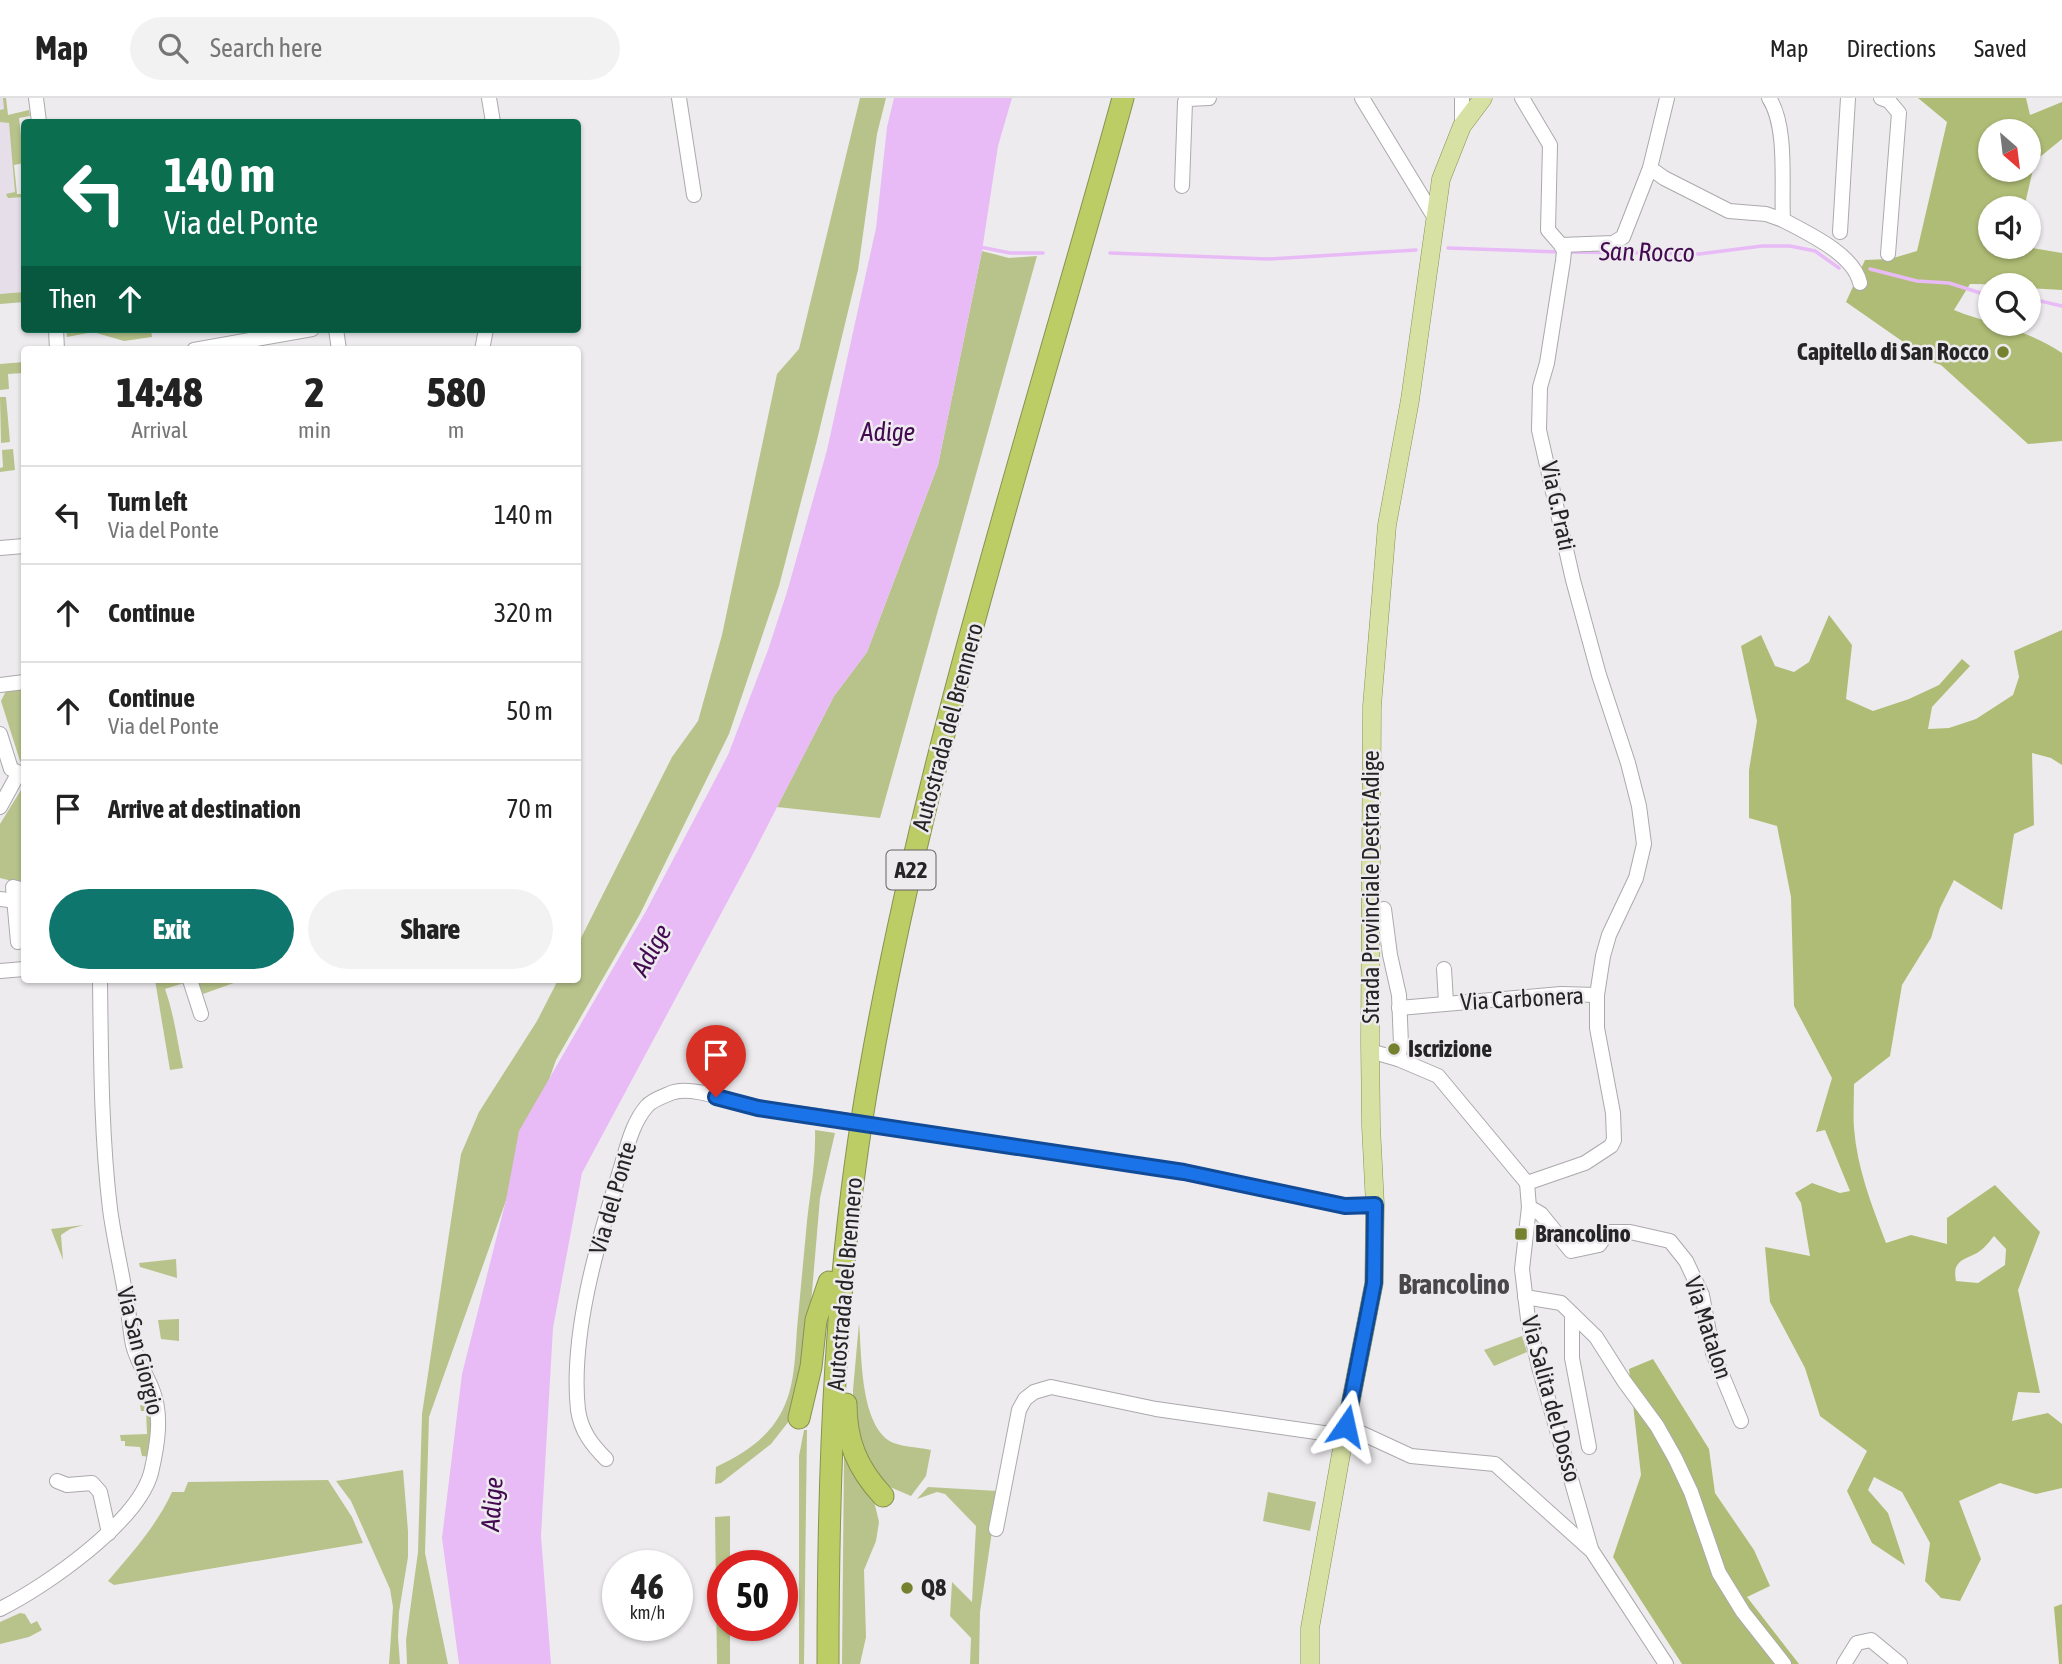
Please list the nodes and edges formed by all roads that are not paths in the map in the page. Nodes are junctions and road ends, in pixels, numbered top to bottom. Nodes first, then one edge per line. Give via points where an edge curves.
1 (36, 98) edge
2 (489, 98) edge
3 (679, 98) edge
4 (1109, 98) edge
5 (1123, 98) edge
6 (1209, 98) edge
7 (1362, 98) edge
8 (1462, 98) edge
9 (1483, 98) edge
10 (1522, 98) edge
11 (1667, 98) edge
12 (1769, 98) edge
13 (1848, 98) edge
14 (1885, 99) edge
15 (39, 119) edge
16 (492, 119) edge
17 (1462, 126) junction
18 (1650, 168) junction
19 (1182, 186) dead end
20 (694, 195) dead end
21 (1435, 218) junction
22 (1783, 220) junction
23 (1840, 232) dead end
24 (1562, 253) junction
25 (1888, 254) dead end
26 (1860, 283) dead end
27 (290, 333) edge
28 (216, 346) edge
29 (21, 546) edge
30 (0, 548) edge
31 (21, 682) edge
32 (0, 685) edge
33 (0, 734) edge
34 (21, 774) edge
35 (0, 807) edge
36 (21, 889) edge
37 (13, 901) edge
38 (1384, 909) dead end
39 (18, 942) dead end
40 (21, 969) edge
41 (1444, 969) dead end
42 (0, 971) edge
43 (100, 983) edge
44 (191, 983) edge
45 (1597, 995) junction
46 (1446, 1002) junction
47 (1399, 1008) junction
48 (201, 1014) dead end
49 (1370, 1051) junction
50 (1398, 1059) junction
51 (1527, 1183) junction
52 (1375, 1205) junction
53 (1529, 1207) junction
54 (829, 1282) junction
55 (1525, 1297) junction
56 (1572, 1314) junction
57 (840, 1319) junction
58 (799, 1418) dead end
59 (1741, 1421) dead end
60 (1345, 1431) junction
61 (1589, 1447) dead end
62 (606, 1460) dead end
63 (57, 1481) dead end
64 (883, 1496) dead end
65 (996, 1529) dead end
66 (109, 1533) junction
67 (1592, 1550) junction
68 (0, 1609) edge
69 (815, 1664) edge
70 (828, 1664) edge
71 (1310, 1664) edge
72 (1666, 1664) edge
73 (1784, 1664) edge
74 (1844, 1664) edge
75 (1900, 1664) edge

1 - 15 street
2 - 16 street
3 - 20 street
4 - 54 highway, Autostrada del Brennero / A22 via 893,886 844,1149
5 - 57 highway, Autostrada del Brennero / A22 via 929,792 869,1075
6 - 19 street via 1185,102
7 - 21 street
8 - 17 street
9 - 17 main road, Strada Provinciale Destra Adige
10 - 24 street via 1550,145 1548,230
11 - 18 street
12 - 22 street via 1780,132
13 - 23 street
14 - 25 street via 1899,113
17 - 21 main road, Strada Provinciale Destra Adige via 1441,179
18 - 22 street via 1728,211
18 - 24 street via 1623,237
21 - 49 main road, Strada Provinciale Destra Adige via 1387,525 1372,706
22 - 26 street via 1843,256
24 - 45 street, Via G.Prati via 1538,418 1573,580 1628,763 1644,844 1636,878 1606,946
27 - 28 street
29 - 30 street
31 - 32 street
33 - 34 street via 11,769
34 - 35 street
36 - 37 street via 13,887
37 - 39 street
38 - 47 street
40 - 42 street
41 - 46 street, Via Carbonera
43 - 66 street, Via San Giorgio via 110,1206 134,1345 158,1416 146,1486
44 - 48 street
45 - 46 street, Via Carbonera
45 - 51 street, Via G.Prati via 1597,1028 1614,1140 1585,1163
46 - 47 street, Via Carbonera
47 - 50 street
49 - 50 street
49 - 52 main road, Strada Provinciale Destra Adige
50 - 51 street via 1438,1076
51 - 53 street
52 - 60 main road, Strada Provinciale Destra Adige via 1374,1283
52 - 62 street, Via del Ponte, bridge via 1345,1206 1184,1172 758,1108 674,1091 647,1105 632,1132 602,1231 580,1335 578,1411 591,1444
53 - 55 street via 1522,1269
53 - 59 street, Via Matalon via 1541,1214 1571,1251 1599,1245 1608,1231 1670,1241 1686,1261 1702,1295 1713,1353
54 - 58 highway via 816,1320
54 - 69 highway, Autostrada del Brennero / A22 via 816,1510
55 - 56 street, Via Salita del Dosso via 1560,1303
55 - 67 street, Via Salita del Dosso via 1539,1367
56 - 61 street, Via Salita del Dosso via 1572,1358
56 - 73 street, Via Salita del Dosso via 1596,1337 1657,1426 1691,1492 1719,1573
57 - 64 highway via 846,1345 846,1426 864,1475
57 - 70 highway, Autostrada del Brennero / A22 via 831,1469
60 - 65 street via 1156,1409 1043,1388 1034,1391 1019,1409
60 - 67 street via 1410,1456 1495,1464
60 - 71 main road, Strada Provinciale Destra Adige via 1310,1628
63 - 66 street via 92,1483 100,1492
66 - 68 street, Via San Giorgio
67 - 72 street
74 - 75 street via 1857,1643 1871,1640

